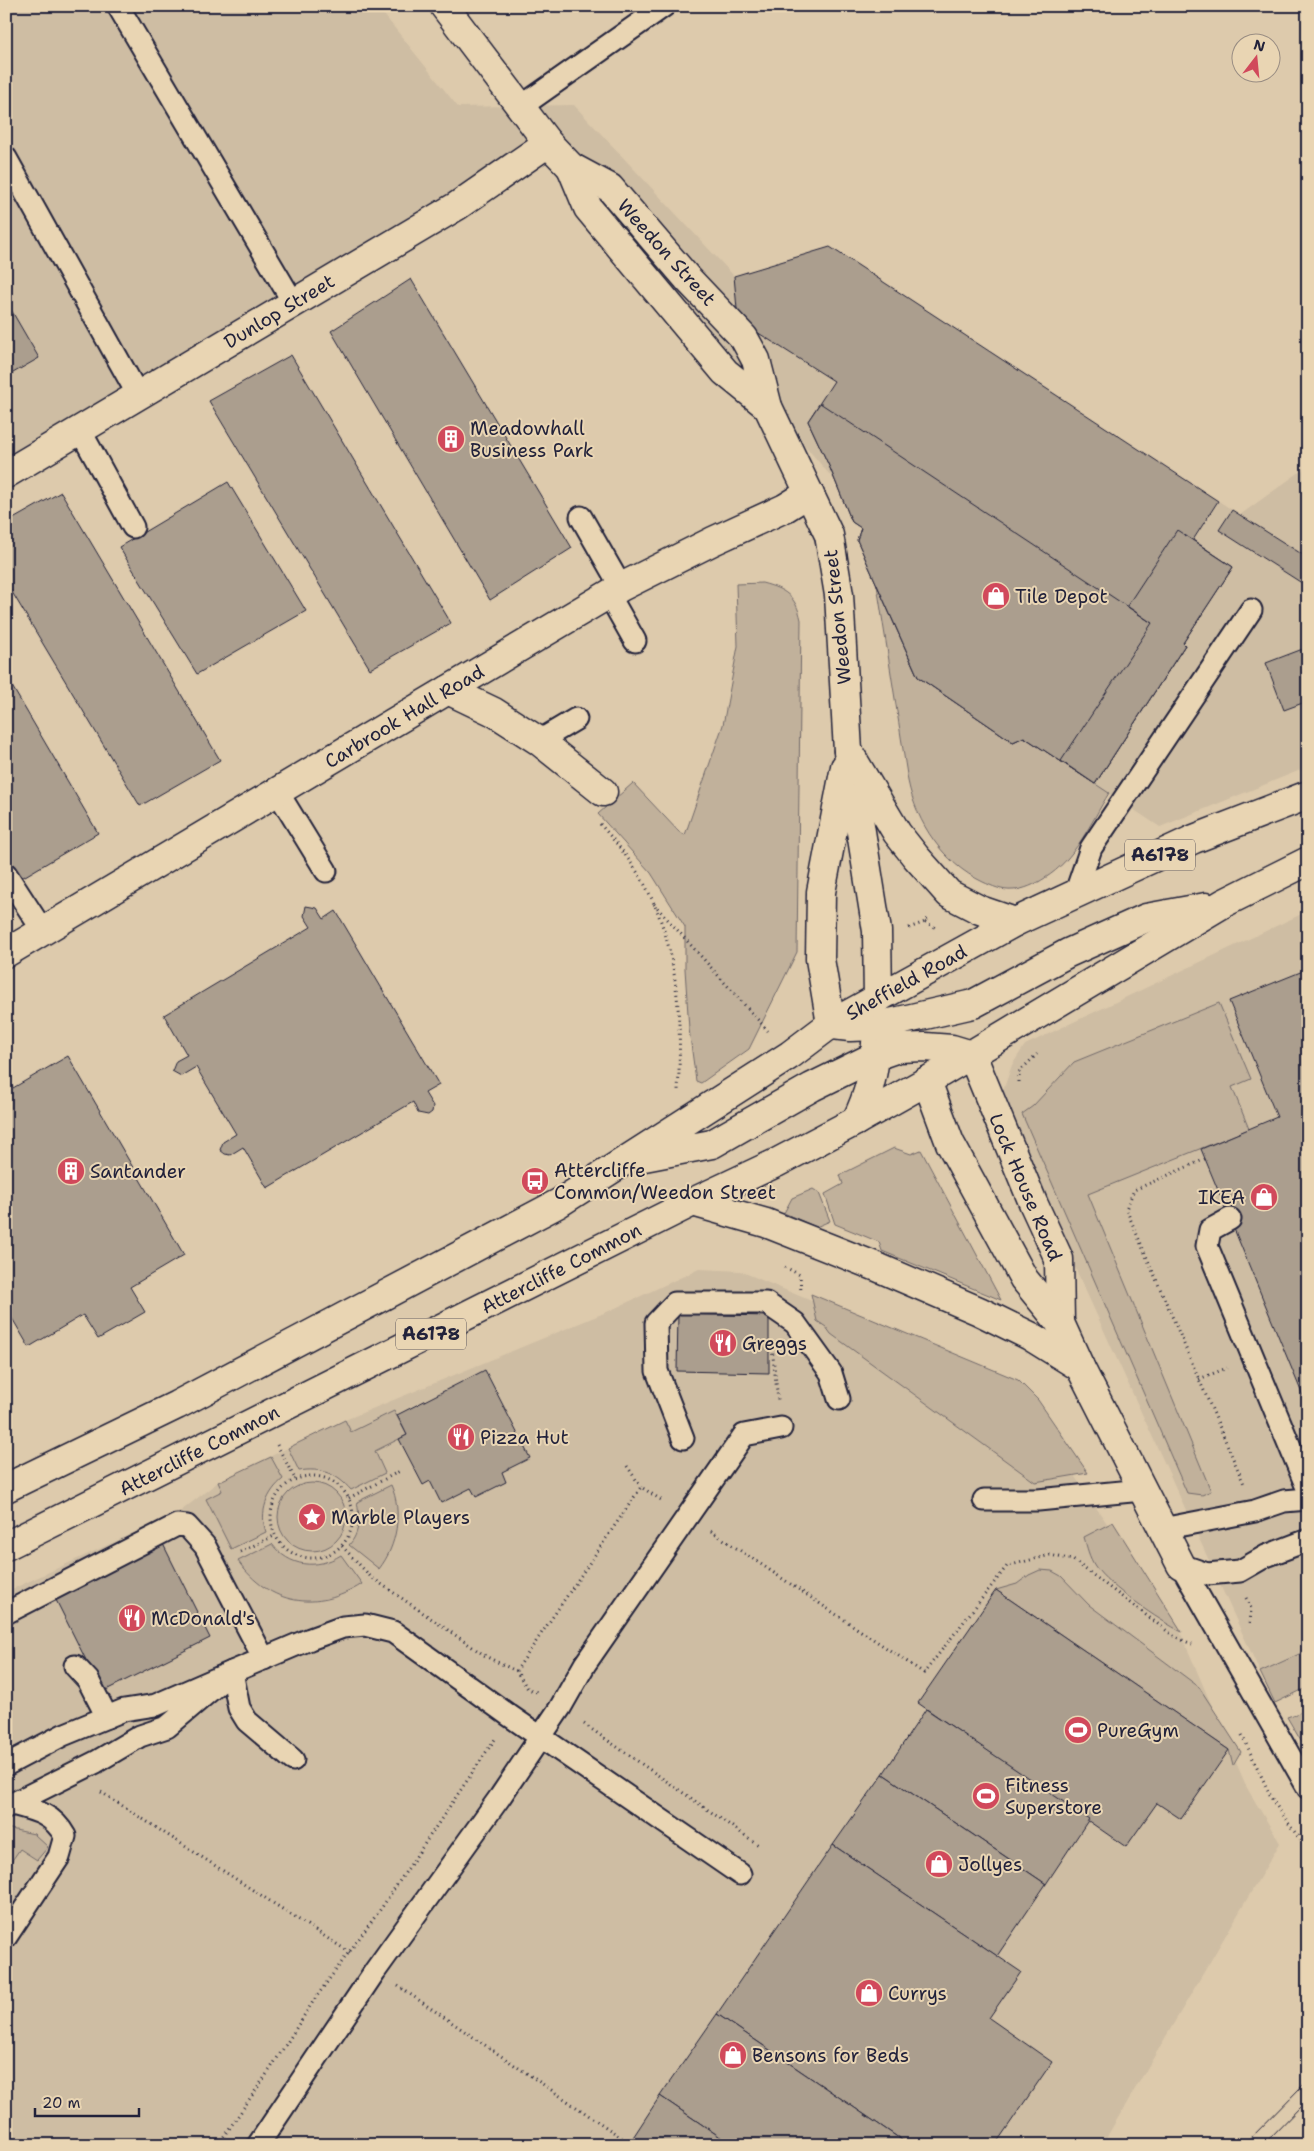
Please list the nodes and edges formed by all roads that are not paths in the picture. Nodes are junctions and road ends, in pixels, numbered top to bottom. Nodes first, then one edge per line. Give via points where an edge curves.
1 (118, 6) edge
2 (444, 6) edge
3 (664, 6) edge
4 (519, 108) junction
5 (548, 143) junction
6 (6, 158) edge
7 (571, 167) junction
8 (293, 302) junction
9 (138, 395) junction
10 (768, 408) junction
11 (80, 430) junction
12 (6, 474) edge
13 (809, 493) junction
14 (582, 517) dead end
15 (133, 527) dead end
16 (615, 591) junction
17 (1251, 610) dead end
18 (635, 641) dead end
19 (448, 690) junction
20 (576, 719) dead end
21 (539, 741) junction
22 (848, 751) junction
23 (277, 791) junction
24 (603, 792) road end
25 (1308, 795) edge
26 (1308, 861) edge
27 (326, 871) dead end
28 (6, 874) edge
29 (1076, 892) junction
30 (1224, 903) junction
31 (1015, 922) junction
32 (43, 931) junction
33 (6, 953) edge
34 (938, 964) junction
35 (877, 1013) junction
36 (926, 1016) junction
37 (831, 1024) junction
38 (925, 1047) junction
39 (972, 1055) junction
40 (875, 1056) junction
41 (927, 1081) junction
42 (856, 1121) junction
43 (625, 1160) junction
44 (693, 1202) junction
45 (1230, 1219) dead end
46 (1060, 1323) junction
47 (1080, 1367) junction
48 (839, 1399) dead end
49 (782, 1428) dead end
50 (683, 1438) dead end
51 (6, 1488) edge
52 (1142, 1490) junction
53 (1308, 1490) edge
54 (1308, 1498) edge
55 (984, 1500) dead end
56 (1162, 1528) junction
57 (1308, 1540) edge
58 (6, 1546) edge
59 (1181, 1565) junction
60 (6, 1613) edge
61 (264, 1659) junction
62 (75, 1666) dead end
63 (232, 1672) junction
64 (107, 1717) junction
65 (540, 1736) junction
66 (293, 1760) dead end
67 (6, 1765) edge
68 (1308, 1788) edge
69 (9, 1806) edge
70 (740, 1874) dead end
71 (6, 1937) edge
72 (258, 2145) edge

1 - 8 lane
2 - 4 main road, Weedon Street
3 - 4 lane
4 - 5 main road, Weedon Street
5 - 7 main road, Weedon Street
5 - 8 main road, Dunlop Street via 457,206
6 - 9 lane
7 - 10 main road, Weedon Street via 588,208 725,372
7 - 10 main road, Weedon Street via 610,188 687,278 744,338 756,360
8 - 9 main road, Dunlop Street
9 - 11 main road, Dunlop Street
10 - 13 main road, Weedon Street
11 - 12 main road, Dunlop Street
11 - 15 lane
13 - 16 main road, Carbrook Hall Road via 785,508
13 - 22 main road, Weedon Street via 829,535 839,595
14 - 16 lane
16 - 18 lane
16 - 19 main road, Carbrook Hall Road
17 - 29 lane via 1091,848
19 - 21 main road via 494,712
19 - 23 main road, Carbrook Hall Road
20 - 21 lane
21 - 24 main road
22 - 31 main road via 897,833 949,894 980,910
22 - 35 main road, Weedon Street via 877,931
22 - 37 main road, Weedon Street via 821,892 820,959
23 - 27 lane
23 - 32 main road, Carbrook Hall Road
25 - 29 main road, Sheffield Road / A6178 via 1194,839
26 - 30 main road, Sheffield Road / A6178
28 - 32 lane
29 - 31 main road, Sheffield Road / A6178
30 - 36 main road, Sheffield Road via 1146,918 1068,953 973,1004
30 - 39 main road, Sheffield Road / A6178
31 - 34 main road, Sheffield Road / A6178
32 - 33 main road, Carbrook Hall Road
34 - 35 main road, Sheffield Road / A6178
34 - 36 main road, Lock House Road
35 - 36 main road, Sheffield Road
35 - 37 main road, Sheffield Road / A6178
35 - 40 main road, Weedon Street
36 - 38 main road, Lock House Road
37 - 43 main road, A6178 via 790,1055
38 - 39 main road
38 - 40 main road via 898,1048
38 - 41 main road, Lock House Road
39 - 41 main road, Sheffield Road / A6178
39 - 46 main road, Lock House Road via 1059,1259
40 - 42 main road, Weedon Street via 868,1090
40 - 43 main road via 790,1099 712,1144
41 - 42 main road, Attercliffe Common / A6178
41 - 46 main road, Lock House Road via 950,1143 1024,1279
42 - 44 main road, Attercliffe Common / A6178
43 - 51 main road, A6178 via 542,1212 177,1405
44 - 47 main road via 766,1223 877,1267 1030,1336
44 - 58 main road, Attercliffe Common / A6178
45 - 53 lane via 1210,1230 1207,1246
46 - 47 main road, Lock House Road
47 - 52 main road, Lock House Road
48 - 50 lane via 831,1373 795,1323 766,1303 675,1303 656,1323 658,1371
49 - 65 lane via 744,1435 585,1664
52 - 55 lane via 1038,1500
52 - 56 main road, Lock House Road
54 - 56 lane
56 - 59 main road, Lock House Road
57 - 59 lane via 1266,1556 1240,1571 1207,1574
59 - 68 lane
60 - 61 lane via 177,1524 187,1526 205,1546
61 - 63 lane
61 - 65 lane via 343,1627 365,1625 393,1632
62 - 64 lane via 88,1680
63 - 64 lane via 156,1705 124,1710
63 - 66 lane via 239,1708 247,1721
63 - 69 lane via 167,1728 140,1736
64 - 67 lane via 62,1735
65 - 70 lane
65 - 72 lane
69 - 71 lane via 46,1815 58,1824 65,1836 59,1857

